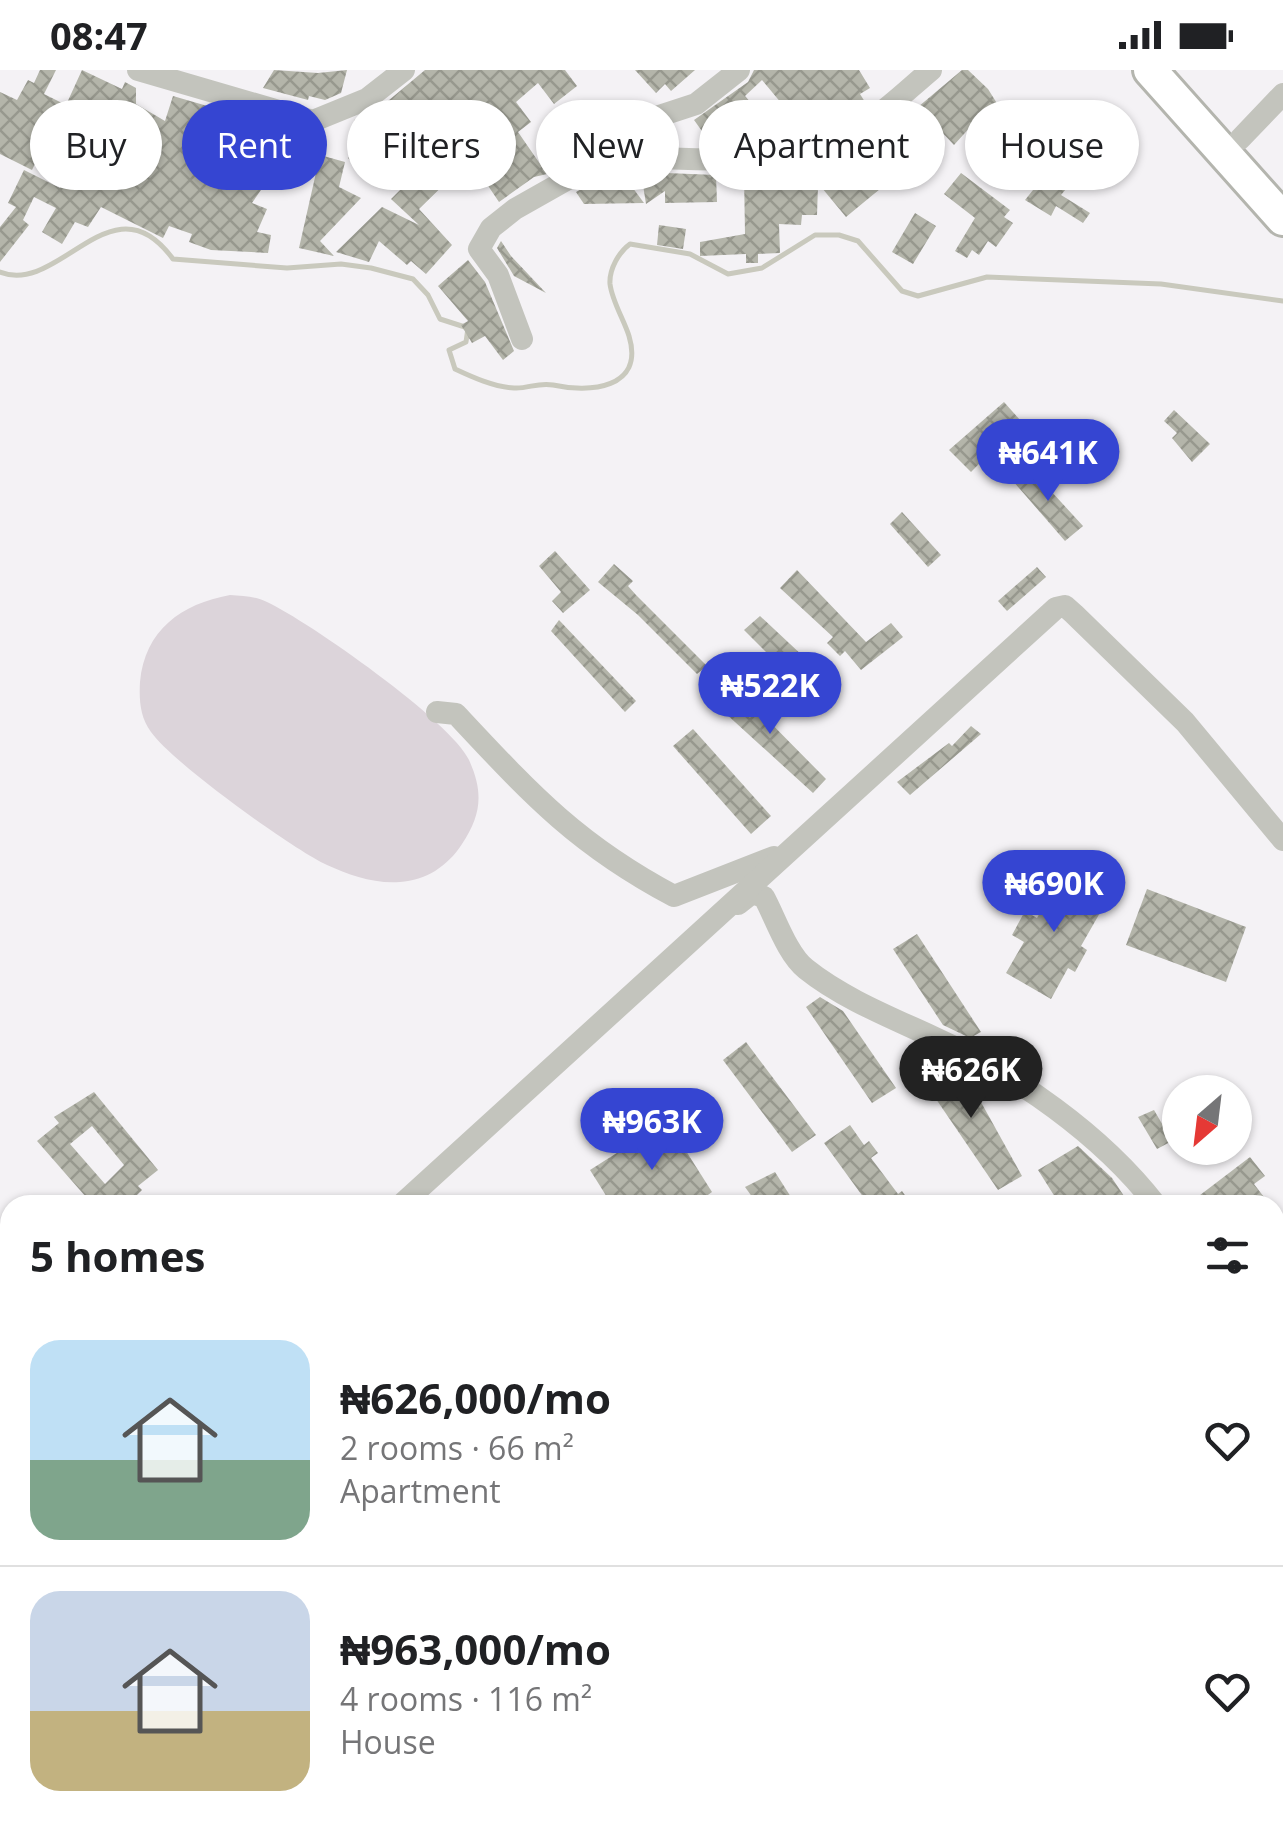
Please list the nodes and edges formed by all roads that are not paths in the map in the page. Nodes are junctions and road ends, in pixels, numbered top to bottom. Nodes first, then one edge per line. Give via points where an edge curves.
1 (138, 70) edge
2 (404, 70) edge
3 (738, 70) edge
4 (932, 70) edge
5 (1150, 70) edge
6 (1179, 70) edge
7 (1283, 94) edge
8 (679, 109) edge
9 (1240, 139) junction
10 (679, 158) edge
11 (1283, 187) edge
12 (549, 190) edge
13 (1283, 219) edge
14 (522, 338) dead end
15 (437, 712) dead end
16 (1283, 840) edge
17 (782, 854) junction
18 (716, 920) junction
19 (411, 1195) edge
20 (1147, 1195) edge

1 - 2 street via 312,121 368,98
3 - 8 street
4 - 10 street via 888,109 815,150 761,159
5 - 13 highway
6 - 9 highway
7 - 9 street
9 - 11 highway
12 - 14 street via 491,228 478,249 498,274
15 - 17 street via 456,714 540,805 603,855 674,896
16 - 17 street via 1185,722 1065,606 1046,614
17 - 18 street
18 - 19 street
18 - 20 street via 752,893 764,896 803,967 1081,1124

